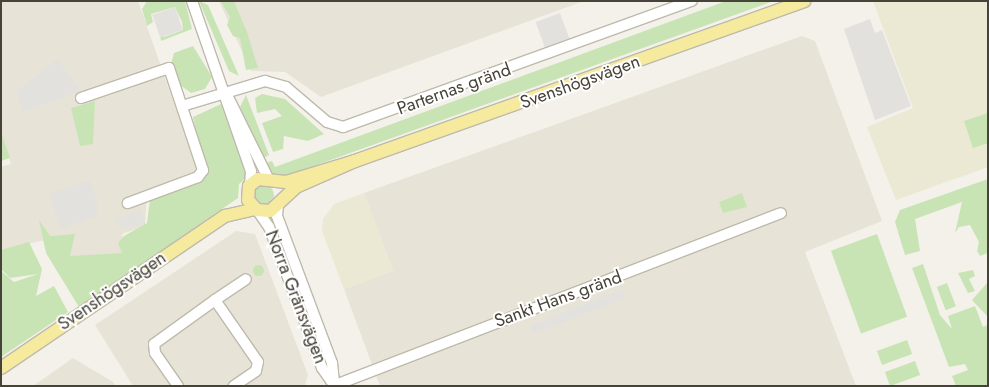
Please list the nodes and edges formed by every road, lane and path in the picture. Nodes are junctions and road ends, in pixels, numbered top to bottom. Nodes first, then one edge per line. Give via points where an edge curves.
1 (192, 1) edge
2 (692, 1) edge
3 (804, 1) edge
4 (226, 94) junction
5 (81, 98) dead end
6 (182, 106) junction
7 (355, 161) junction
8 (271, 179) junction
9 (249, 185) junction
10 (279, 202) junction
11 (128, 203) dead end
12 (256, 210) junction
13 (782, 213) dead end
14 (225, 216) junction
15 (246, 278) dead end
16 (214, 300) junction
17 (1, 368) edge
18 (334, 385) edge
19 (178, 386) edge
20 (234, 386) edge

1 - 4 street
2 - 4 street, Parternas gränd via 343,128 327,122 276,82 256,80
3 - 7 main road, Svenshögsvägen
4 - 6 street, Parternas gränd
4 - 8 street
4 - 9 street via 251,171
5 - 6 street via 169,68
6 - 11 street via 202,173
7 - 8 main road, Svenshögsvägen via 286,182
7 - 10 main road, Svenshögsvägen via 296,187
8 - 9 main road, Svenshögsvägen
8 - 10 main road
9 - 12 main road via 248,200
9 - 14 main road, Svenshögsvägen
10 - 12 main road, Svenshögsvägen via 270,211
10 - 18 street, Norra Gränsvägen via 277,216 332,363
12 - 14 main road, Svenshögsvägen
12 - 18 street, Norra Gränsvägen via 269,227 322,368
13 - 18 street, Sankt Hans gränd
14 - 17 main road, Svenshögsvägen
15 - 16 street
16 - 19 street via 154,344 155,353
16 - 20 street via 258,362 256,371

